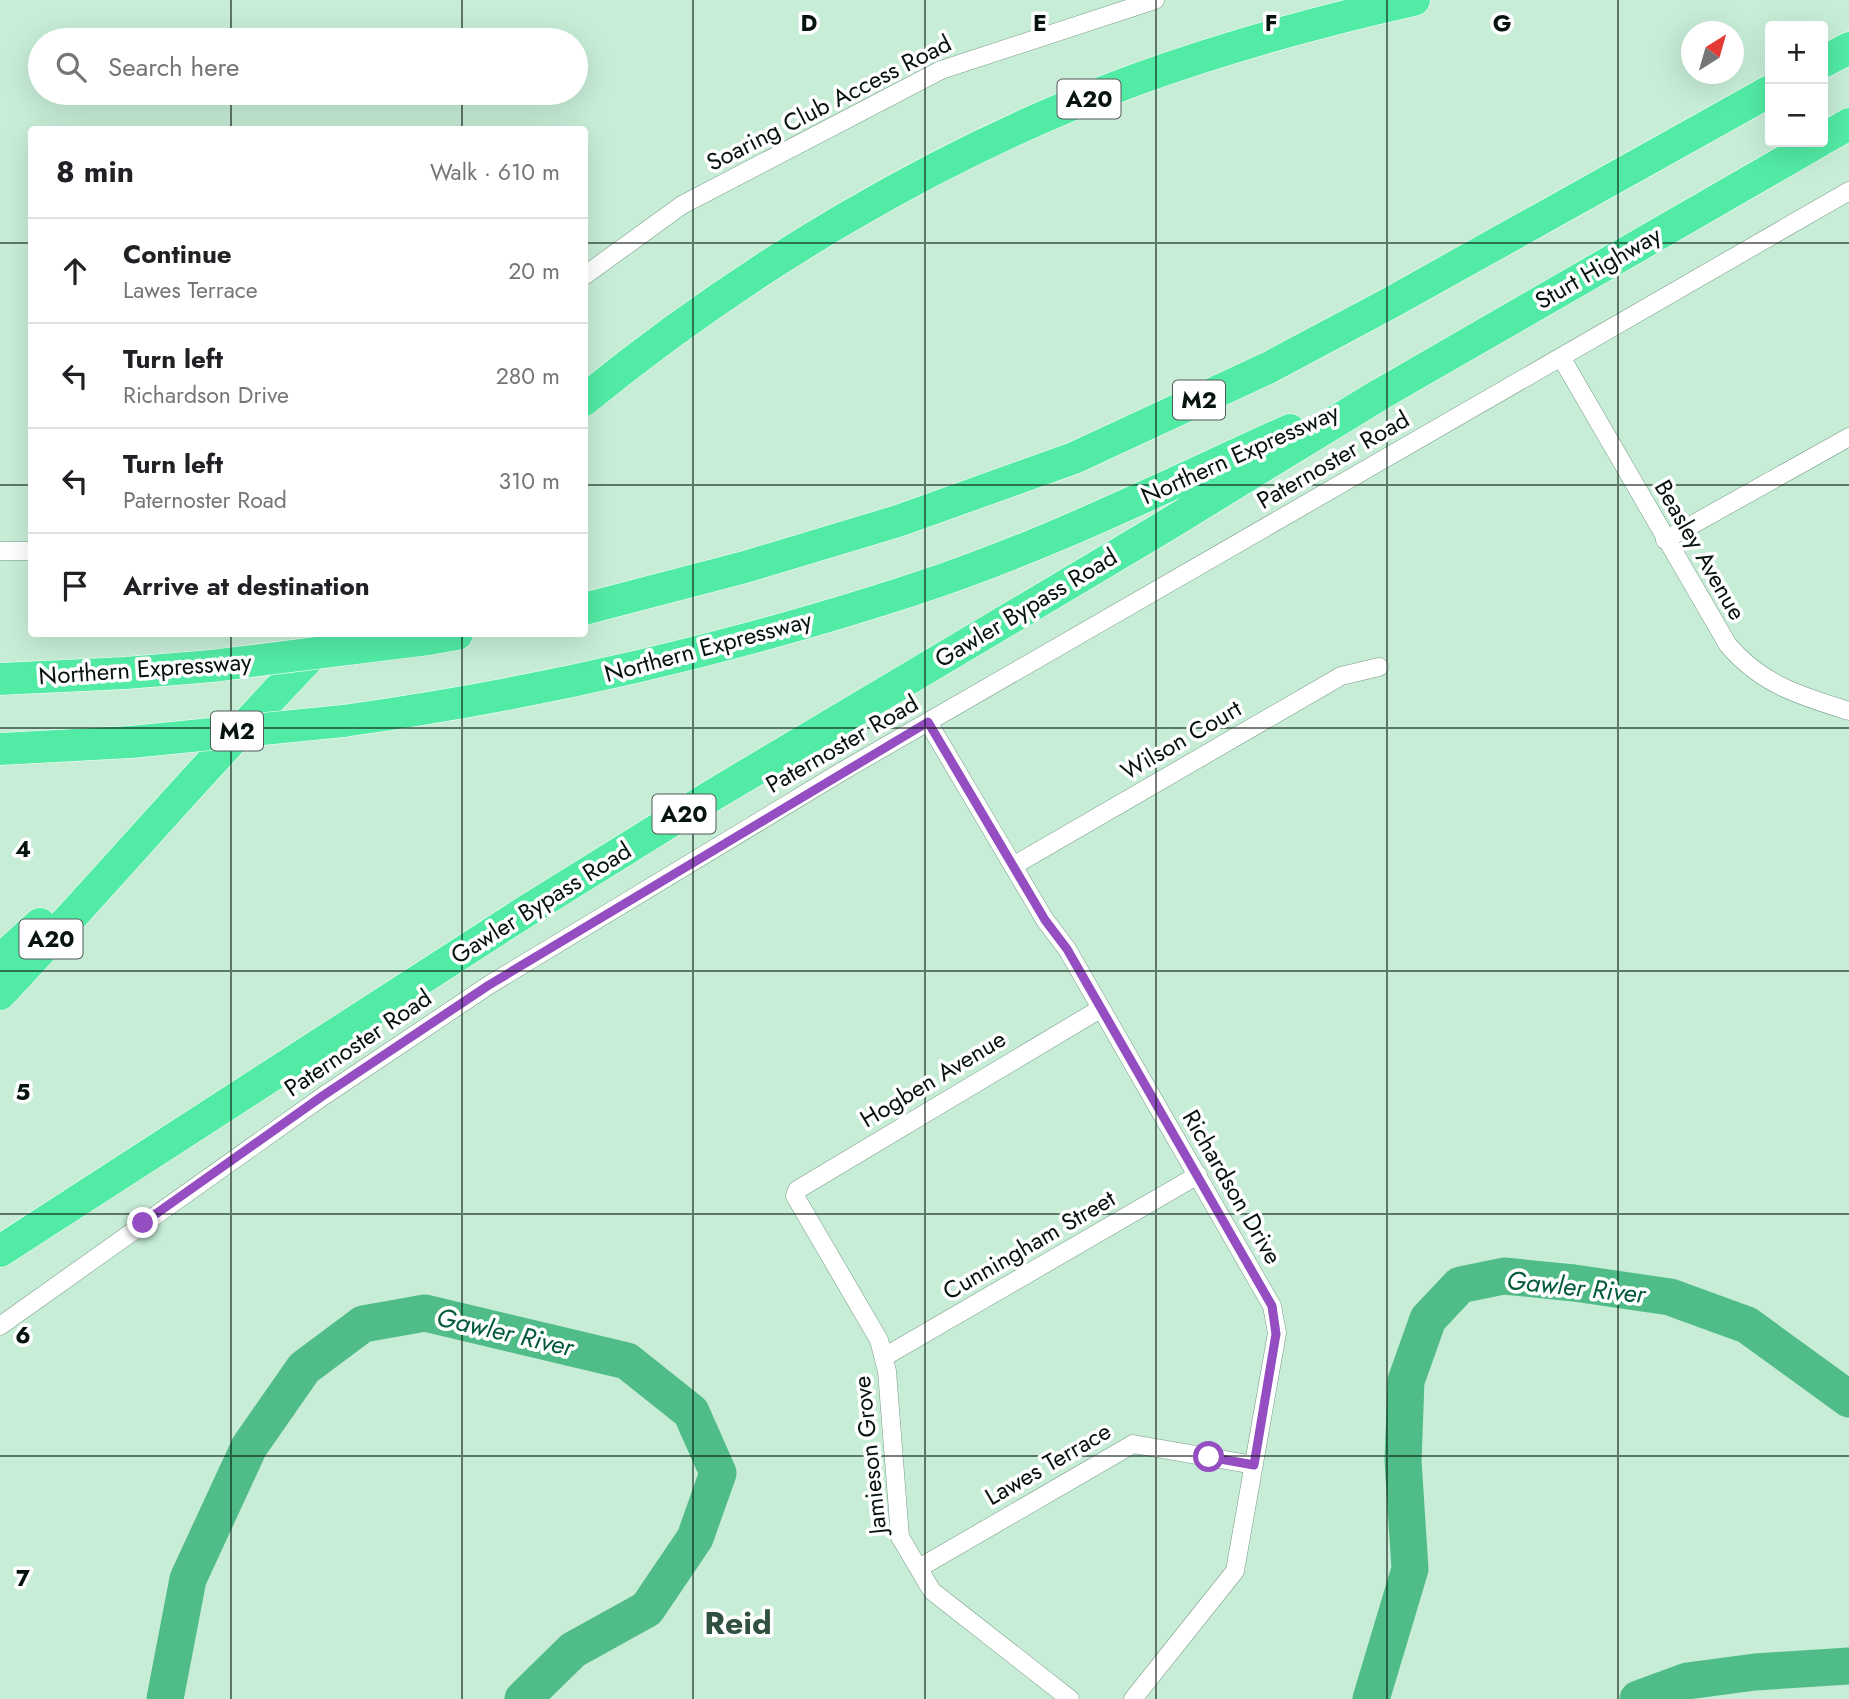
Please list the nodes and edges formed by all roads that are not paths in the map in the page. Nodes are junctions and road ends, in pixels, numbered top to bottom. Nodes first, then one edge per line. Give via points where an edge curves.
1 (1155, 0) edge
2 (1414, 0) edge
3 (1849, 48) edge
4 (1828, 59) edge
5 (1765, 94) edge
6 (1849, 124) edge
7 (1828, 136) edge
8 (1809, 147) edge
9 (1849, 191) edge
10 (588, 273) edge
11 (1560, 357) junction
12 (1379, 395) junction
13 (588, 397) edge
14 (1849, 437) edge
15 (1665, 540) junction
16 (0, 551) edge
17 (28, 551) edge
18 (588, 608) edge
19 (329, 637) edge
20 (434, 637) edge
21 (1378, 667) dead end
22 (0, 679) edge
23 (1849, 711) edge
24 (928, 722) junction
25 (0, 748) edge
26 (1013, 866) junction
27 (101, 883) junction
28 (0, 960) edge
29 (0, 994) edge
30 (1100, 1009) junction
31 (1198, 1175) junction
32 (795, 1196) joint
33 (0, 1251) edge
34 (0, 1326) edge
35 (884, 1357) junction
36 (1254, 1465) junction
37 (919, 1568) junction
38 (1070, 1699) edge
39 (1133, 1699) edge

1 - 10 street, Soaring Club Access Road via 941,70 682,205
2 - 13 highway, A20 via 1292,30 1134,81 938,168 786,254 685,322
3 - 4 highway
5 - 18 highway, M2 via 1282,361 1074,458 898,521
6 - 7 highway
8 - 12 highway, Sturt Highway / A20
9 - 11 street, Paternoster Road
11 - 15 street, Beasley Avenue
11 - 24 street, Paternoster Road
12 - 25 highway, Northern Expressway / M2, bridge via 1306,423 1056,536 916,588 735,643 445,707 131,742
12 - 33 highway, Gawler Bypass Road / A20 via 554,894
14 - 15 street
15 - 23 street, Beasley Avenue via 1740,659 1787,691
16 - 17 street
19 - 27 highway, A20
20 - 22 highway, Northern Expressway, bridge via 212,666
21 - 26 street, Wilson Court via 1341,676
24 - 26 street, Richardson Drive
24 - 34 street, Paternoster Road via 489,985 321,1097
26 - 30 street, Richardson Drive
27 - 28 highway via 60,903
27 - 29 highway, A20
30 - 31 street, Richardson Drive
30 - 32 street, Hogben Avenue via 797,1190
31 - 35 street, Cunningham Street
31 - 36 street, Richardson Drive via 1272,1306 1276,1334
32 - 35 street, Jamieson Grove via 879,1340
35 - 37 street, Jamieson Grove via 900,1537
36 - 37 street, Lawes Terrace via 1133,1444
36 - 39 street, Richardson Drive via 1235,1571
37 - 38 street, Jamieson Grove via 932,1591

